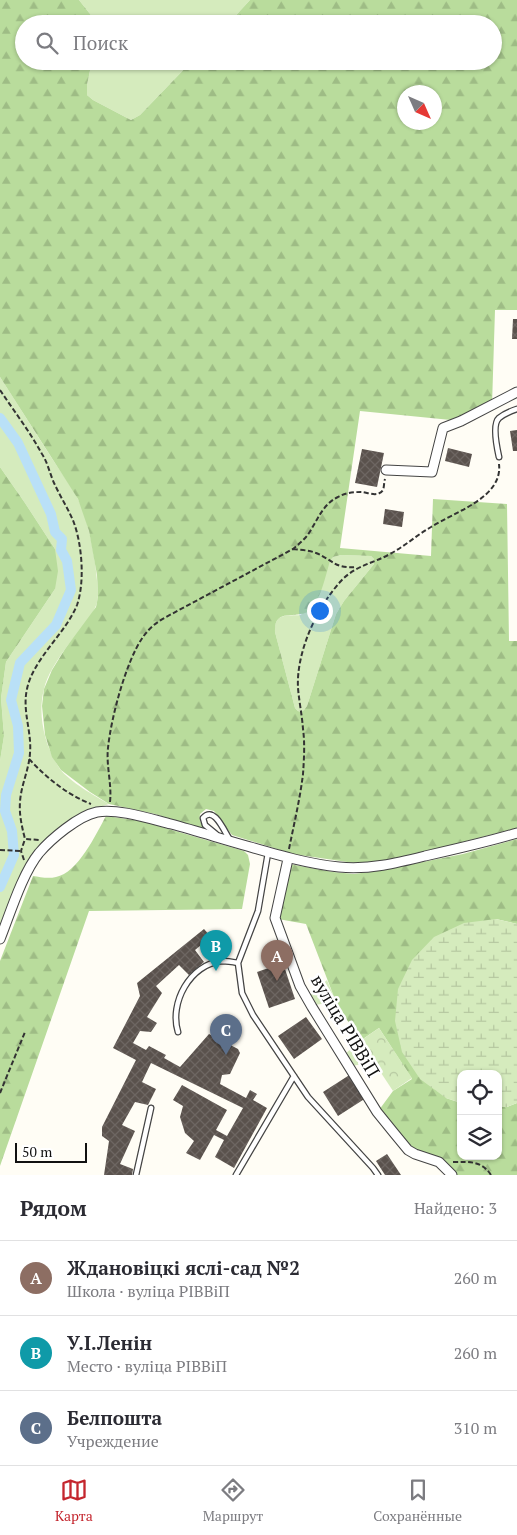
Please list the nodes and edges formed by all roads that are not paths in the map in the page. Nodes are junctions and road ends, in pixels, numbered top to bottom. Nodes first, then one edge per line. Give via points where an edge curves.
1 (517, 392) edge
2 (517, 409) edge
3 (498, 457) road end
4 (386, 470) road end
5 (517, 833) edge
6 (221, 838) junction
7 (231, 842) junction
8 (268, 853) junction
9 (288, 859) junction
10 (0, 939) edge
11 (238, 963) junction
12 (178, 1032) dead end
13 (294, 1076) junction
14 (151, 1108) dead end
15 (136, 1175) edge
16 (236, 1175) edge
17 (378, 1175) edge
18 (452, 1175) edge

1 - 4 street via 444,428 432,472
2 - 3 lane via 496,420
5 - 9 street via 376,866 337,867
6 - 7 street
6 - 7 lane via 204,823 206,814 214,816
6 - 10 street via 142,816 108,811 88,815 71,825 38,854
7 - 8 street
8 - 9 street
8 - 11 lane via 258,911
9 - 18 street, вуліца РІВВіП via 274,918 300,986 377,1112 404,1146 415,1154 439,1162
11 - 12 lane via 214,963 188,980 178,1002 175,1023
11 - 13 lane via 241,988 248,1006
13 - 16 lane
13 - 17 lane via 308,1097
14 - 15 lane

